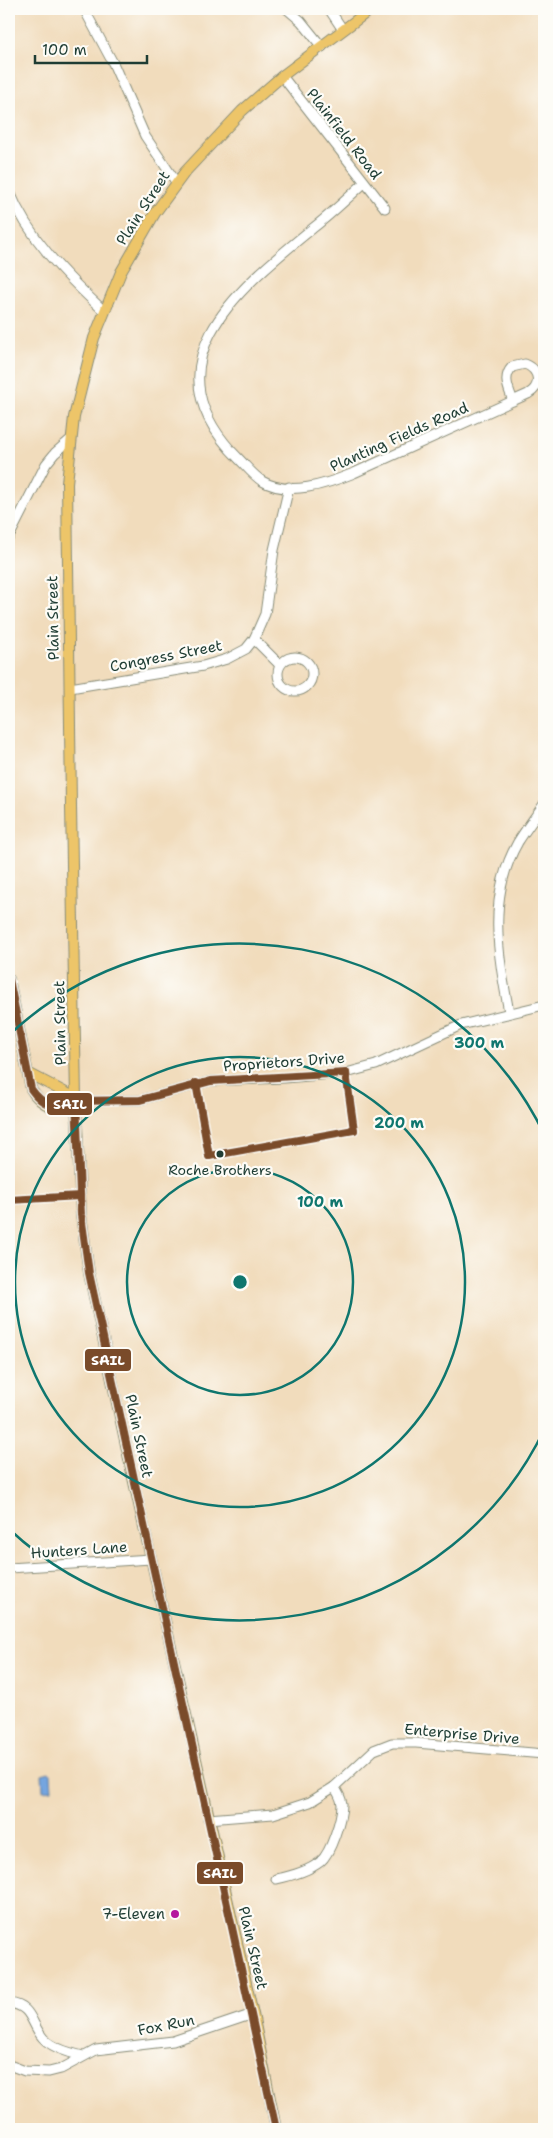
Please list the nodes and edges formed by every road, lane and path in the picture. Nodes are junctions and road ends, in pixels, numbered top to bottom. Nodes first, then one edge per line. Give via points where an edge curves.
1 (84, 9) edge
2 (287, 9) edge
3 (329, 9) edge
4 (372, 9) edge
5 (343, 30) junction
6 (322, 47) junction
7 (282, 76) junction
8 (176, 182) junction
9 (364, 183) junction
10 (9, 190) edge
11 (385, 208) dead end
12 (104, 310) junction
13 (514, 401) dead end
14 (70, 440) junction
15 (289, 487) junction
16 (9, 537) edge
17 (254, 640) junction
18 (280, 665) junction
19 (70, 688) junction
20 (544, 804) edge
21 (9, 979) edge
22 (544, 1005) edge
23 (509, 1012) junction
24 (28, 1073) junction
25 (76, 1101) junction
26 (151, 1559) junction
27 (9, 1568) edge
28 (544, 1754) edge
29 (334, 1786) junction
30 (208, 1819) junction
31 (276, 1880) dead end
32 (9, 2003) edge
33 (253, 2014) junction
34 (83, 2056) junction
35 (9, 2066) edge
36 (276, 2129) edge

1 - 8 street via 113,63 145,136
2 - 6 street
3 - 5 street
4 - 5 main road, Plain Street
5 - 6 main road, Plain Street
6 - 7 main road, Plain Street
7 - 8 main road, Plain Street via 229,124
7 - 9 street, Plainfield Road
8 - 12 main road, Plain Street via 129,257
9 - 11 street, Plainfield Road
9 - 15 street, Planting Fields Road via 247,287 219,318 203,351 199,372 200,394 219,436 262,481
10 - 12 street via 36,238 66,274
12 - 14 main road, Plain Street via 84,372
13 - 15 street, Planting Fields Road via 354,473 317,485
14 - 16 street via 46,464
14 - 19 main road, Plain Street via 67,509
15 - 17 street, Congress Street via 274,550 266,614
17 - 18 street
17 - 19 street, Congress Street via 237,655 209,665
18 - 18 street via 294,657 305,660 312,670 308,686 298,692 282,687 277,676
19 - 25 main road, Plain Street
20 - 23 street via 518,842 499,895 496,935
21 - 24 main road
22 - 23 street, Proprietors Drive
23 - 25 street, Proprietors Drive via 461,1025 376,1065 346,1073 211,1081 140,1100
24 - 25 main road
24 - 25 main road via 31,1089 42,1102 64,1108
25 - 26 main road, Plain Street via 85,1246
26 - 27 street, Hunters Lane
26 - 30 main road, Plain Street
28 - 29 street, Enterprise Drive via 392,1743 374,1750
29 - 30 street, Enterprise Drive via 310,1802 273,1814
29 - 31 street via 342,1806 335,1834 323,1860 311,1868
30 - 33 main road, Plain Street
32 - 34 street via 27,2010 44,2039
33 - 34 street, Fox Run via 173,2041 102,2049
33 - 36 main road, Plain Street
34 - 35 street, Fox Run via 49,2072 25,2071

